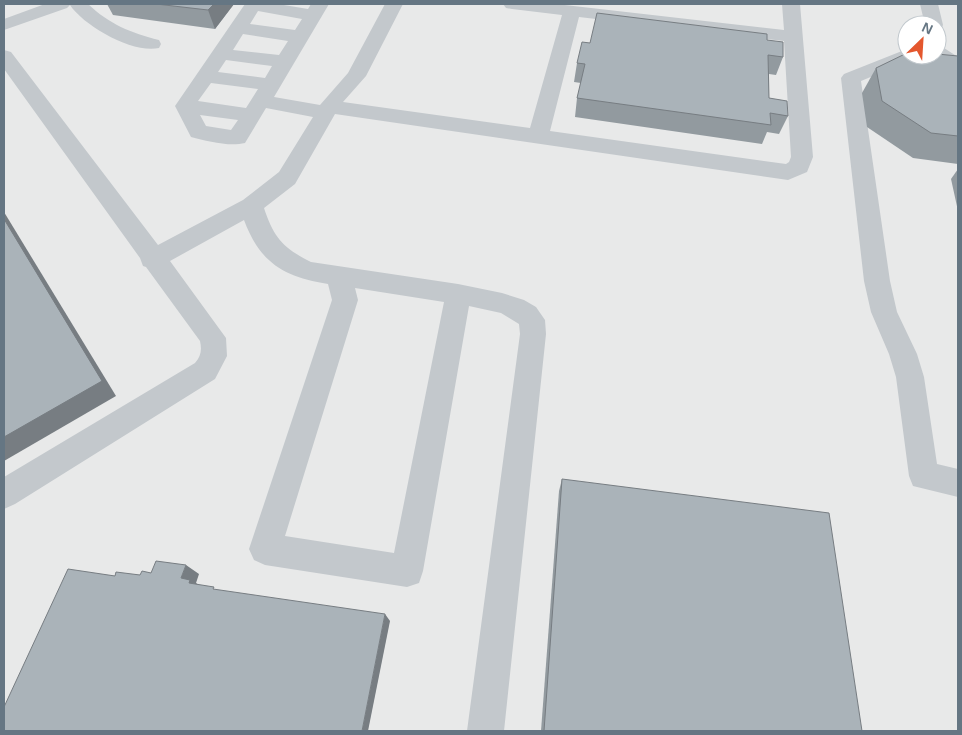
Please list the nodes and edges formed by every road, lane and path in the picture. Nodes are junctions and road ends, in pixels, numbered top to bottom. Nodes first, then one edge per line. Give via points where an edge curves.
1 (61, 4) edge
2 (78, 4) edge
3 (374, 4) edge
4 (394, 4) edge
5 (512, 4) edge
6 (791, 4) edge
7 (253, 5) edge
8 (317, 9) edge
9 (572, 11) junction
10 (4, 25) edge
11 (238, 28) junction
12 (301, 37) junction
13 (794, 37) junction
14 (356, 38) dead end
15 (152, 44) dead end
16 (221, 54) junction
17 (4, 56) edge
18 (897, 59) edge
19 (285, 62) junction
20 (341, 64) dead end
21 (206, 76) junction
22 (261, 100) junction
23 (329, 107) junction
24 (538, 138) junction
25 (251, 206) junction
26 (152, 259) junction
27 (339, 277) junction
28 (458, 294) junction
29 (958, 483) edge
30 (4, 494) edge
31 (486, 731) edge

1 - 10 street
2 - 15 street via 108,30
3 - 14 street
4 - 23 street via 356,76
5 - 9 street
6 - 13 street
7 - 8 street
7 - 11 street
8 - 12 street
9 - 13 street
9 - 24 street
11 - 12 street
11 - 16 street
12 - 19 street
13 - 24 street via 802,157 799,167 793,170 781,173
16 - 19 street
16 - 21 street
17 - 26 street
18 - 29 street via 851,78 877,281 884,312 910,377 924,476
19 - 22 street
20 - 23 street
21 - 22 street
21 - 22 street via 185,106
22 - 23 street
23 - 24 street
23 - 25 street via 287,178
25 - 26 street
25 - 27 street via 268,246 284,260 306,271
26 - 30 street via 212,338 216,347 214,360 205,371
27 - 28 street
27 - 28 street via 345,300 265,549 407,571
28 - 31 street via 507,304 525,312 532,320 533,334

